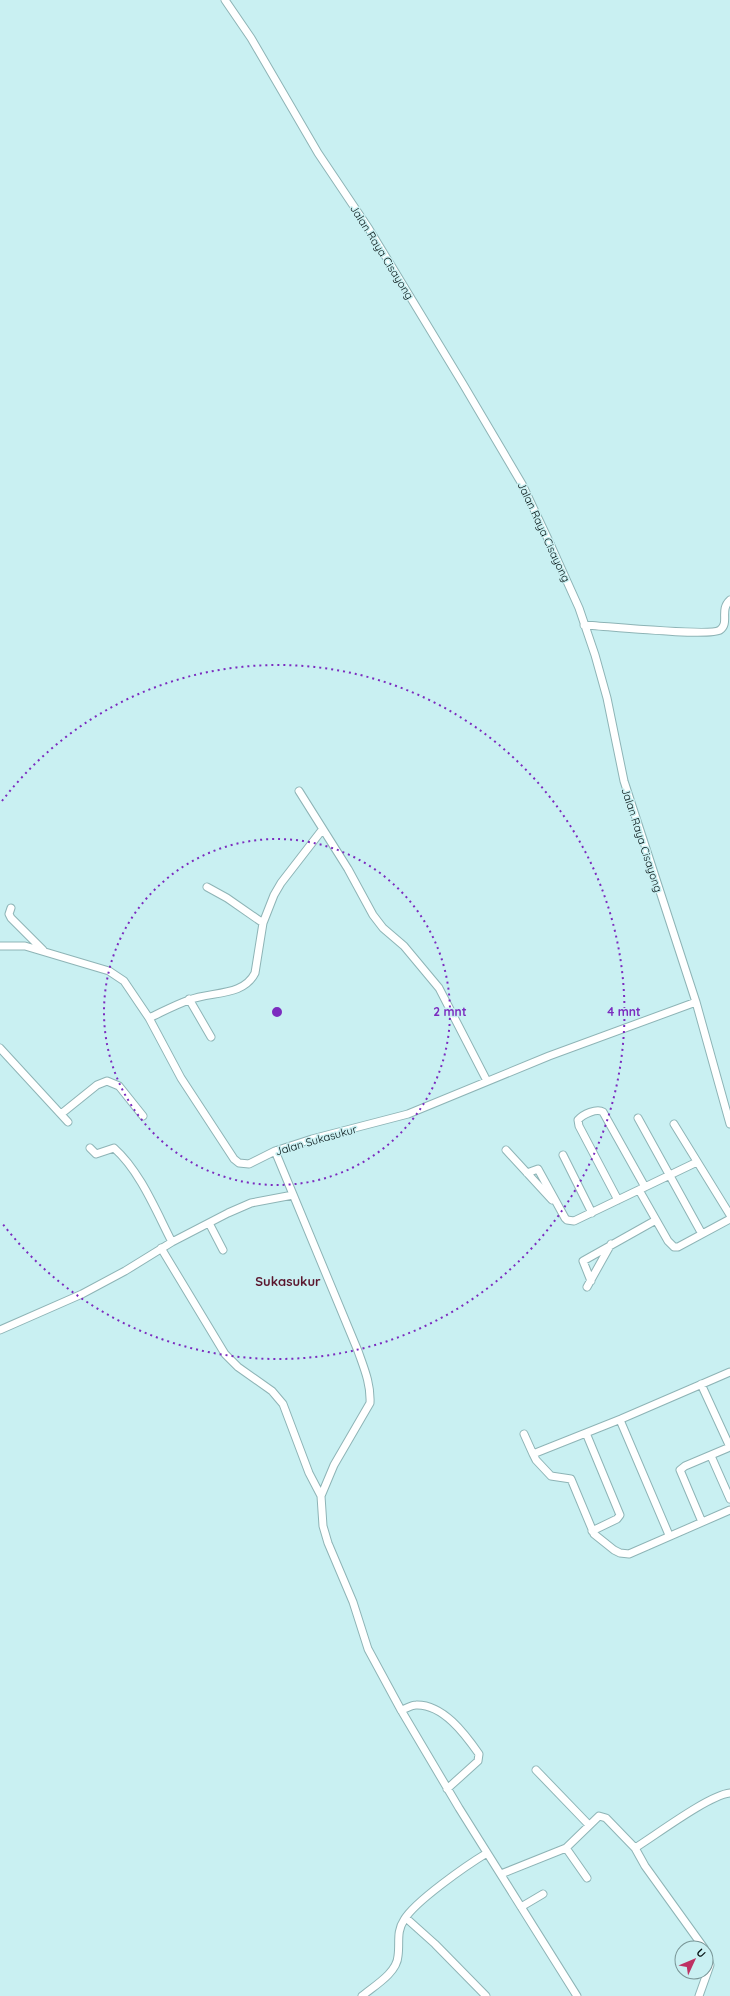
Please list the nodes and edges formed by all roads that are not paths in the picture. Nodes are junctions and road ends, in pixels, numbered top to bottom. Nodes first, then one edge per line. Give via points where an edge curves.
1 (225, 0) edge
2 (730, 600) edge
3 (584, 625) junction
4 (300, 792) dead end
5 (322, 830) junction
6 (207, 887) dead end
7 (11, 908) dead end
8 (263, 923) junction
9 (0, 946) edge
10 (44, 951) junction
11 (189, 999) junction
12 (696, 1002) junction
13 (149, 1018) junction
14 (211, 1037) dead end
15 (0, 1048) edge
16 (486, 1081) junction
17 (61, 1114) junction
18 (144, 1116) dead end
19 (638, 1118) dead end
20 (68, 1122) dead end
21 (674, 1124) dead end
22 (730, 1124) edge
23 (90, 1148) dead end
24 (275, 1150) junction
25 (506, 1150) dead end
26 (563, 1155) dead end
27 (697, 1162) junction
28 (527, 1173) junction
29 (669, 1175) junction
30 (642, 1188) junction
31 (293, 1195) junction
32 (618, 1200) junction
33 (560, 1208) junction
34 (592, 1213) junction
35 (730, 1216) edge
36 (730, 1219) edge
37 (656, 1220) junction
38 (209, 1223) junction
39 (702, 1234) junction
40 (172, 1242) junction
41 (611, 1244) junction
42 (161, 1248) junction
43 (223, 1250) dead end
44 (0, 1330) edge
45 (730, 1372) edge
46 (701, 1384) junction
47 (620, 1420) junction
48 (586, 1433) junction
49 (524, 1434) dead end
50 (730, 1447) edge
51 (533, 1454) junction
52 (711, 1456) junction
53 (321, 1496) junction
54 (730, 1499) edge
55 (730, 1510) edge
56 (702, 1522) junction
57 (592, 1531) junction
58 (669, 1535) junction
59 (401, 1710) junction
60 (536, 1770) dead end
61 (447, 1789) junction
62 (730, 1792) edge
63 (589, 1825) junction
64 (566, 1848) junction
65 (635, 1848) junction
66 (487, 1853) junction
67 (501, 1874) junction
68 (587, 1878) dead end
69 (543, 1894) dead end
70 (521, 1907) junction
71 (406, 1918) junction
72 (698, 1940) edge
73 (705, 1980) edge
74 (362, 1996) edge
75 (486, 1996) edge
76 (577, 1996) edge
77 (699, 1996) edge

1 - 3 street, Jalan Raya Cisayong via 251,38 318,153 369,229 522,484
2 - 3 street via 724,608 725,623 715,632 688,633
3 - 12 street, Jalan Raya Cisayong via 596,655 624,781
4 - 5 street
5 - 8 street via 281,883
5 - 16 street via 348,869 373,915 440,988
6 - 8 street
7 - 10 street via 11,918
8 - 11 street via 252,980 245,986 233,990
9 - 10 street, Jalan Sukasukur via 25,946
10 - 13 street, Jalan Sukasukur via 118,976
11 - 13 street
11 - 14 street
12 - 16 street, Jalan Sukasukur
12 - 22 street, Jalan Raya Cisayong
13 - 24 street, Jalan Sukasukur via 181,1078 234,1158 239,1163 249,1164
15 - 17 street
16 - 24 street, Jalan Sukasukur via 408,1114
17 - 18 street via 97,1085 107,1081 118,1086
17 - 20 street
19 - 29 street
21 - 27 street
23 - 40 street via 96,1154 114,1148 148,1195
24 - 31 street
25 - 28 street
26 - 34 street
27 - 29 street
27 - 35 street
28 - 33 street
28 - 33 street via 538,1169
29 - 30 street
29 - 39 street
30 - 32 street
30 - 32 street via 603,1112 596,1110 580,1117 579,1126
30 - 37 street
31 - 38 street via 251,1203
31 - 53 street via 358,1350 370,1392 370,1403 334,1465
32 - 34 street
33 - 34 street via 565,1218 570,1221
36 - 39 street
37 - 39 street via 674,1246 678,1247
37 - 41 street
38 - 40 street
38 - 43 street
40 - 42 street
41 - 41 street via 589,1284 583,1260
42 - 44 street via 82,1294
42 - 53 street via 225,1354 238,1367 272,1391 283,1404 309,1473
45 - 46 street
46 - 47 street
46 - 50 street
47 - 48 street
47 - 58 street
48 - 51 street
48 - 57 street via 620,1514 617,1520
49 - 51 street
50 - 52 street
51 - 57 street via 551,1476 571,1479
52 - 54 street
52 - 56 street via 680,1470
53 - 59 street via 323,1526 328,1543 353,1602 368,1648
55 - 56 street
56 - 58 street
57 - 58 street via 614,1550 629,1554
59 - 61 street
59 - 61 street via 414,1705 424,1706 443,1715 456,1724 479,1754 478,1761
60 - 63 street
61 - 66 street
62 - 65 street via 709,1801
63 - 64 street
63 - 65 street via 599,1816 603,1816
64 - 67 street
64 - 68 street
65 - 72 street
66 - 67 street
66 - 71 street via 417,1904
67 - 70 street
69 - 70 street
70 - 76 street
71 - 74 street via 398,1937 397,1962 391,1971
71 - 75 street
73 - 77 street

